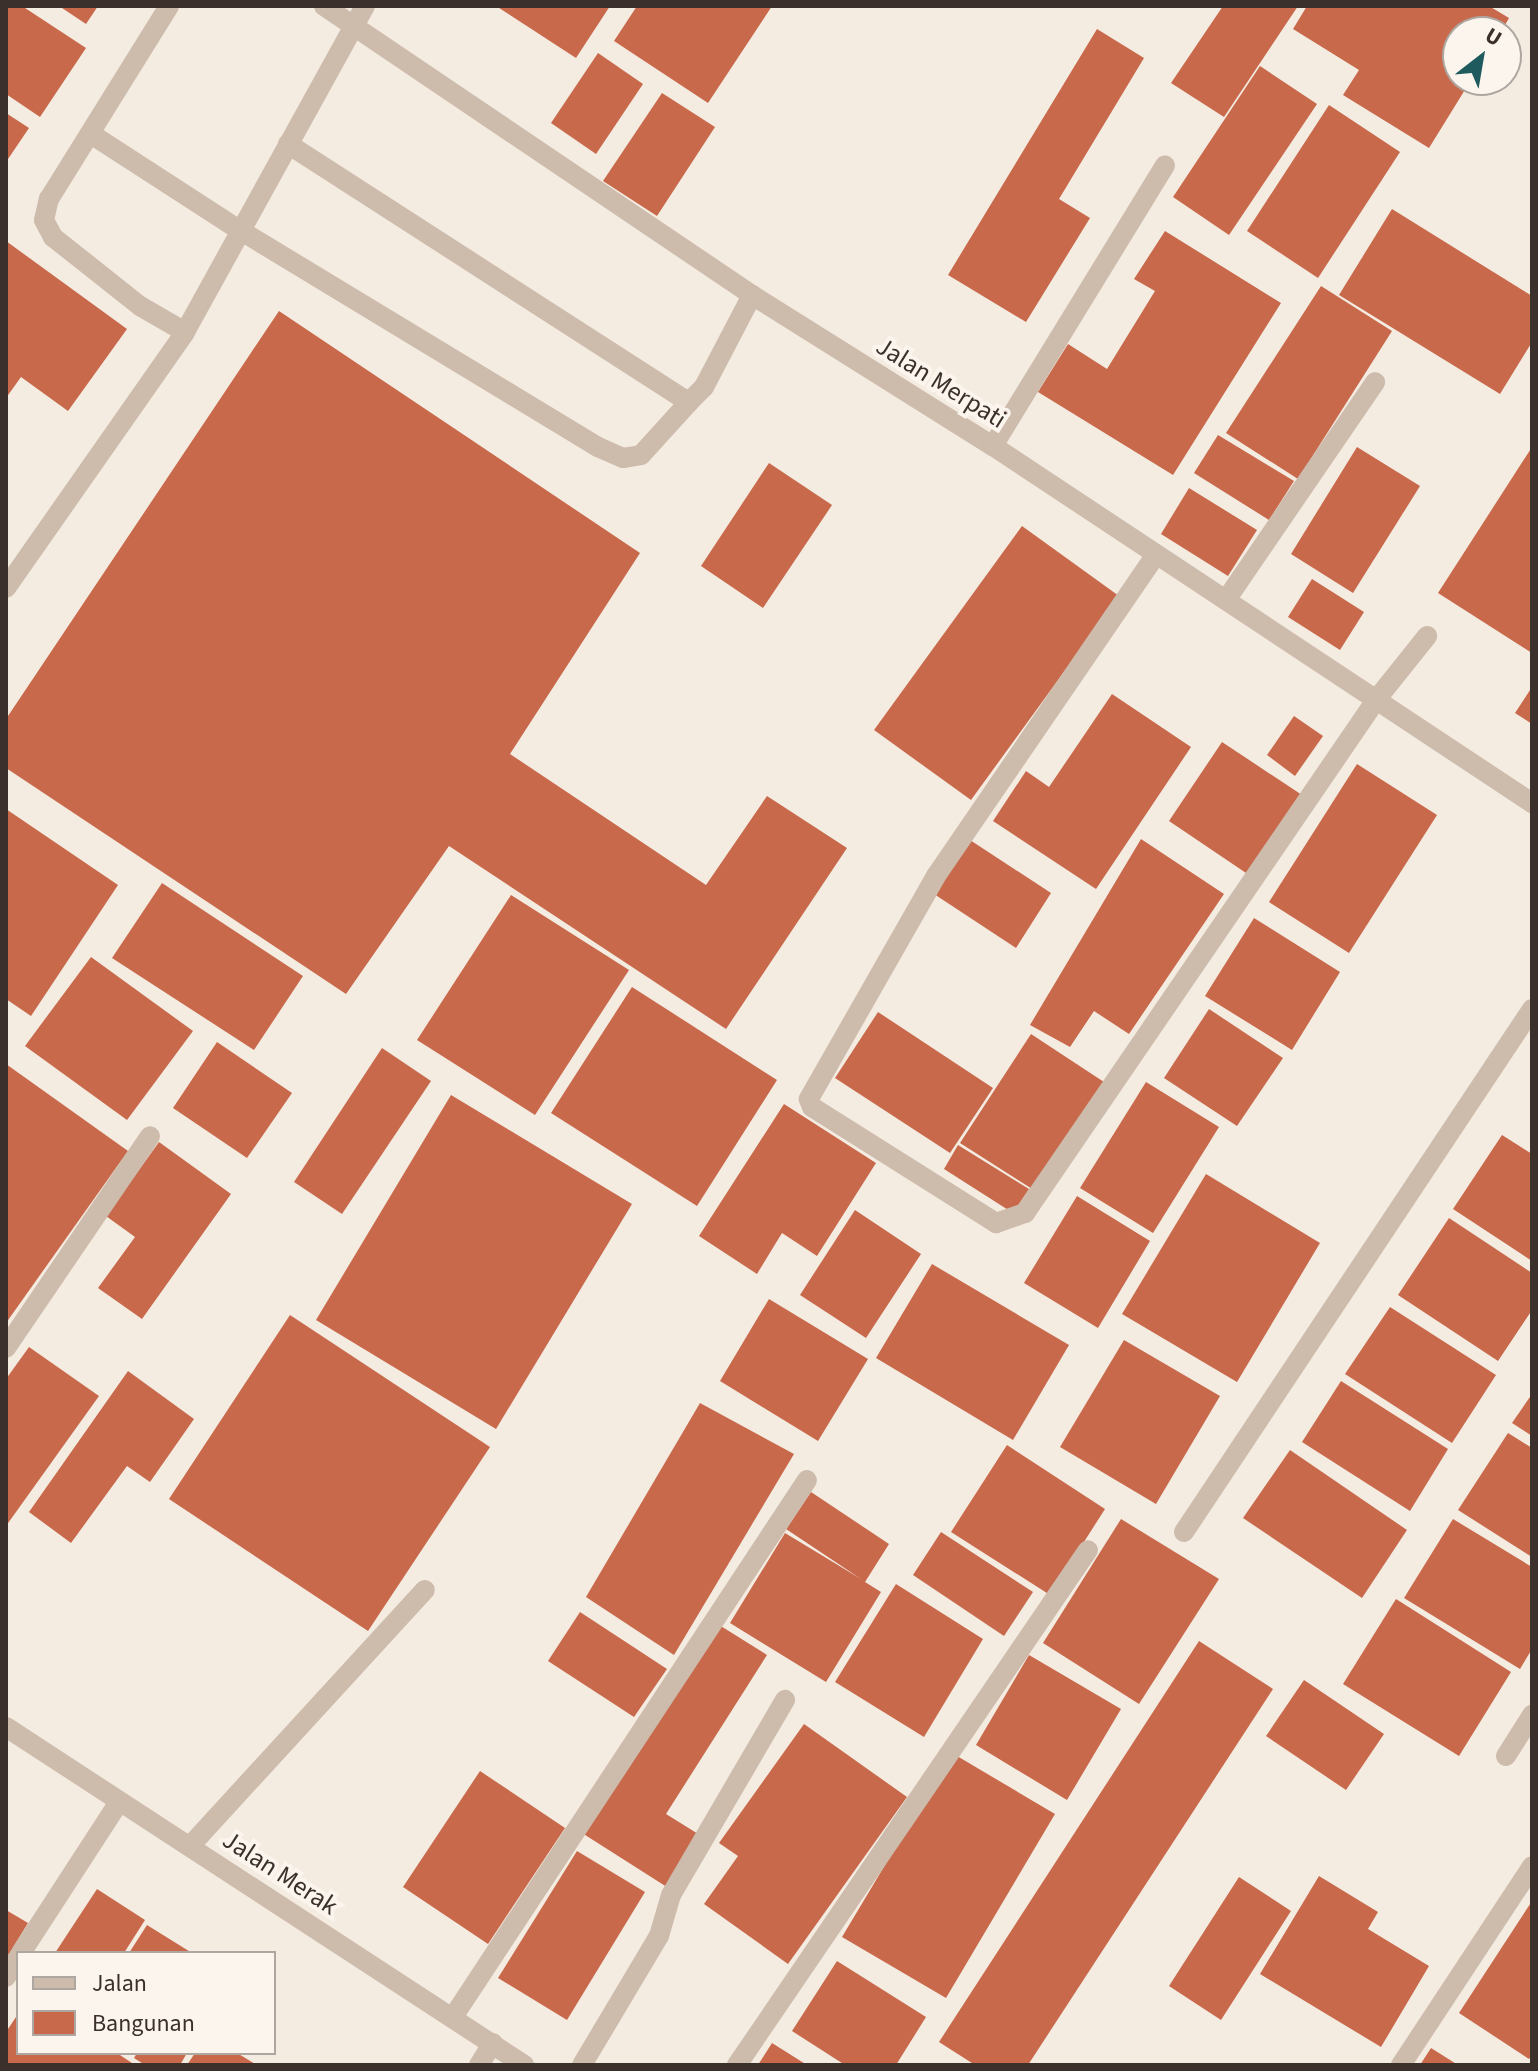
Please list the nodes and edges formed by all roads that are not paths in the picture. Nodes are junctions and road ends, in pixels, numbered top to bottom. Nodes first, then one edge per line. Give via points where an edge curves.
1 (169, 6) edge
2 (324, 6) edge
3 (365, 6) edge
4 (353, 25) junction
5 (91, 134) junction
6 (288, 144) junction
7 (1165, 165) dead end
8 (238, 229) junction
9 (752, 295) junction
10 (185, 332) junction
11 (1375, 382) dead end
12 (689, 402) junction
13 (993, 446) junction
14 (1155, 556) junction
15 (6, 588) edge
16 (1226, 600) junction
17 (1427, 636) dead end
18 (1376, 700) junction
19 (1532, 803) edge
20 (1532, 1009) edge
21 (150, 1136) dead end
22 (6, 1348) edge
23 (807, 1480) dead end
24 (1184, 1532) dead end
25 (1088, 1550) dead end
26 (425, 1590) dead end
27 (785, 1700) dead end
28 (1532, 1715) edge
29 (6, 1727) edge
30 (1506, 1756) dead end
31 (119, 1802) junction
32 (191, 1845) junction
33 (1532, 1866) edge
34 (23, 1951) edge
35 (453, 2017) junction
36 (493, 2043) junction
37 (479, 2065) edge
38 (524, 2065) edge
39 (582, 2065) edge
40 (737, 2065) edge
41 (1401, 2065) edge

1 - 5 street
2 - 4 street, Jalan Merpati
3 - 4 street
4 - 6 street
4 - 9 street, Jalan Merpati
5 - 8 street
5 - 10 street via 49,199 47,229 140,306
6 - 8 street
6 - 12 street
7 - 13 street
8 - 10 street
8 - 12 street via 623,458 641,455
9 - 12 street via 704,387
9 - 13 street, Jalan Merpati
10 - 15 street
11 - 16 street
13 - 14 street, Jalan Merpati
14 - 16 street, Jalan Merpati
14 - 18 street via 936,876 812,1092 812,1107 988,1219 1005,1223 1025,1213
16 - 18 street, Jalan Merpati
17 - 18 street
18 - 19 street, Jalan Merpati
20 - 24 street
21 - 22 street
23 - 35 street
25 - 40 street
26 - 32 street
27 - 39 street via 671,1895 659,1936
28 - 30 street
29 - 31 street, Jalan Merak
31 - 32 street, Jalan Merak
31 - 34 street
32 - 35 street, Jalan Merak
33 - 41 street
35 - 36 street, Jalan Merak
36 - 37 street
36 - 38 street, Jalan Merak

